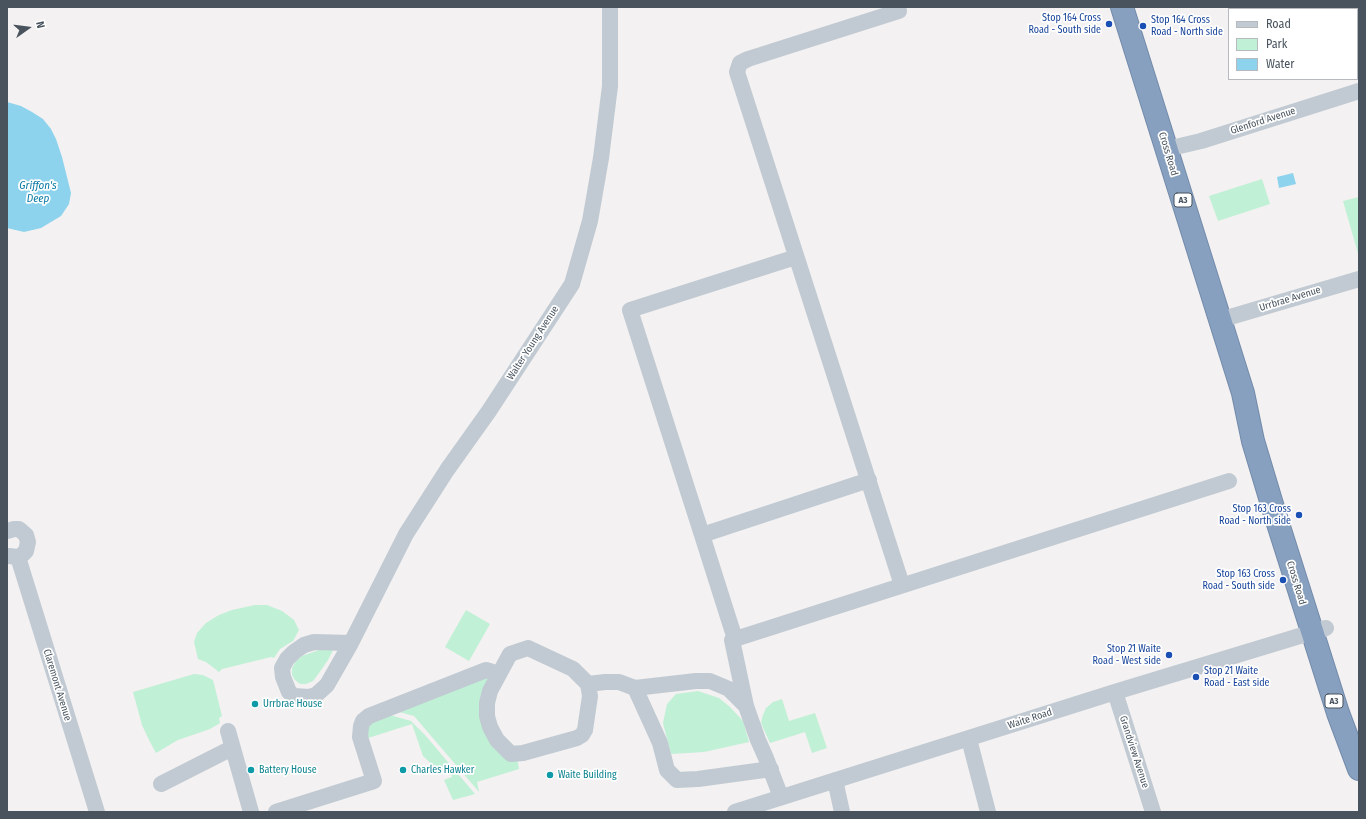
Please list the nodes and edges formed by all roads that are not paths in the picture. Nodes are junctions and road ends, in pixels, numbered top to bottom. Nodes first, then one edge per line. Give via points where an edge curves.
1 (610, 7) edge
2 (1122, 7) edge
3 (899, 11) dead end
4 (1359, 91) edge
5 (1167, 149) junction
6 (796, 256) junction
7 (1359, 279) edge
8 (1220, 320) junction
9 (868, 480) junction
10 (1228, 481) dead end
11 (8, 528) edge
12 (702, 535) junction
13 (12, 556) edge
14 (902, 585) junction
15 (1319, 630) junction
16 (735, 639) junction
17 (351, 643) dead end
18 (499, 674) junction
19 (588, 684) junction
20 (635, 688) junction
21 (1115, 692) junction
22 (746, 706) junction
23 (228, 731) dead end
24 (1359, 734) edge
25 (968, 739) junction
26 (232, 748) junction
27 (771, 769) junction
28 (1359, 769) edge
29 (835, 780) junction
30 (162, 784) dead end
31 (781, 797) junction
32 (97, 812) edge
33 (251, 812) edge
34 (276, 812) edge
35 (735, 812) edge
36 (842, 812) edge
37 (988, 812) edge
38 (1153, 812) edge

1 - 17 street, Walter Young Avenue via 610,86 601,158 590,221 572,284 406,534
2 - 5 highway, Cross Road / A3
3 - 6 street via 740,63 737,72
4 - 5 street, Glenford Avenue via 1201,141
5 - 8 highway, Cross Road / A3
6 - 9 street
6 - 12 street via 630,310
7 - 8 street, Urrbrae Avenue
8 - 15 highway, Cross Road / A3 via 1243,393 1257,420 1278,477
9 - 12 street
9 - 14 street
10 - 14 street
11 - 13 street via 19,529 26,535 28,542 24,553
12 - 16 street
13 - 32 street, Claremont Avenue
14 - 16 street
15 - 21 street, Waite Road
15 - 24 highway, Cross Road / A3
15 - 28 highway, Cross Road / A3 via 1338,713
16 - 22 street via 732,640
18 - 19 street via 510,654 528,648 573,669
18 - 19 street via 490,691 487,716 497,740 511,754 523,753 582,735 590,696
18 - 34 street via 486,670 369,716 363,721 360,737 374,781
19 - 20 street via 619,682
20 - 22 street via 710,681 729,689
20 - 27 street via 660,743 667,770 677,780
21 - 25 street, Waite Road
21 - 38 street, Grandview Avenue
22 - 27 street
23 - 26 street
25 - 29 street, Waite Road
25 - 37 street
26 - 30 street
26 - 33 street
27 - 31 street
29 - 31 street, Waite Road
29 - 36 street
31 - 35 street, Waite Road

